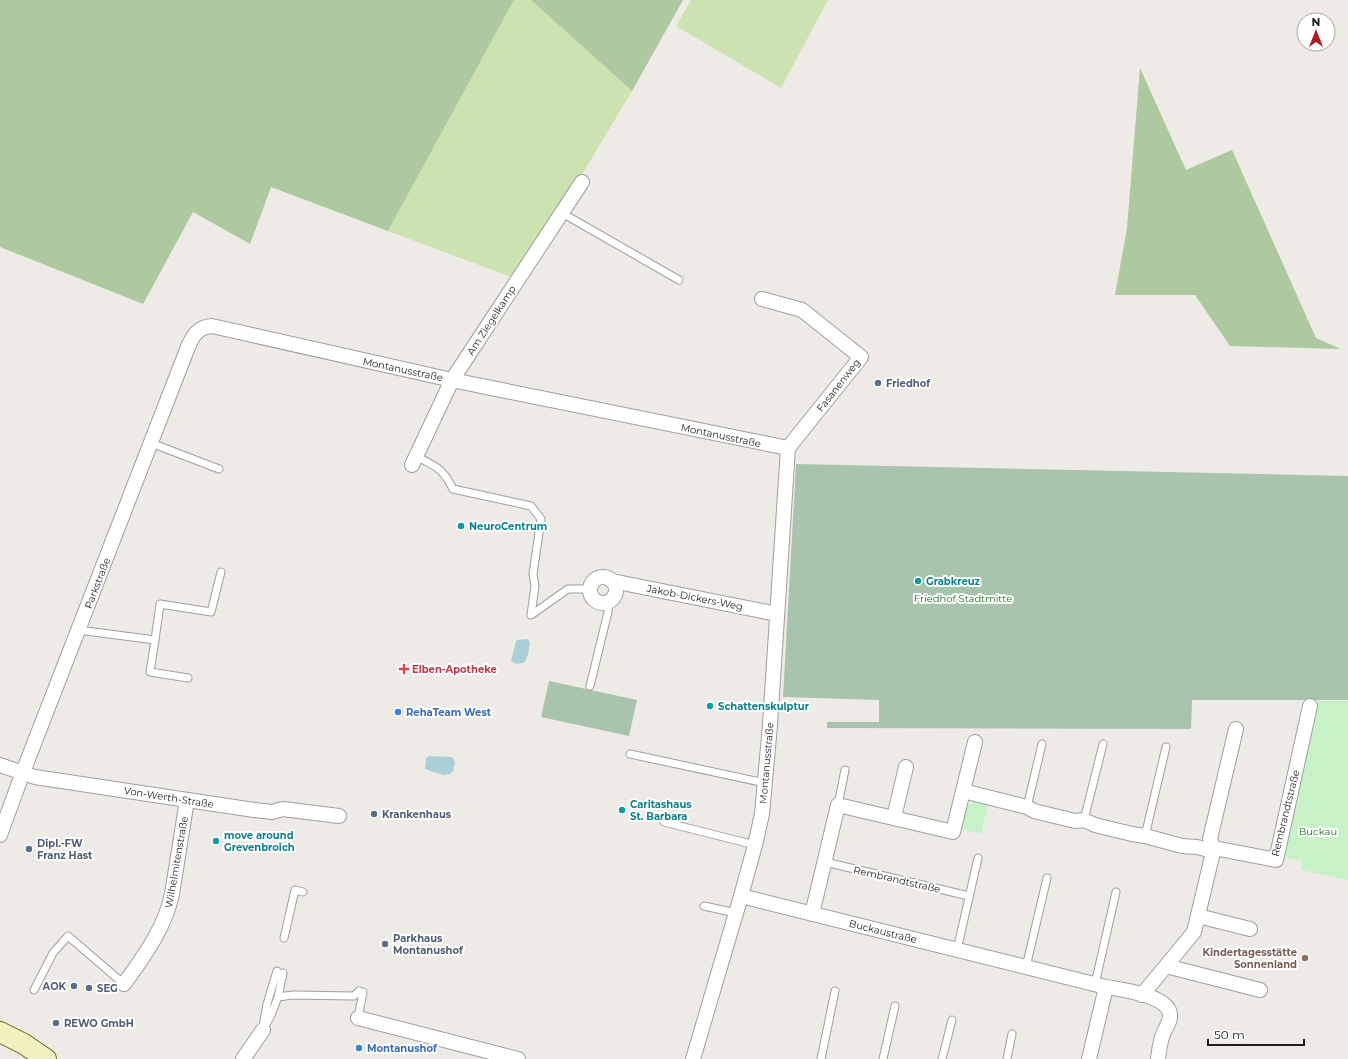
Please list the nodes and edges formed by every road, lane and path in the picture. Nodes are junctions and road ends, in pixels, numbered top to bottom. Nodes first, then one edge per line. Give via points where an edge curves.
1 (582, 182) dead end
2 (562, 213) junction
3 (679, 280) dead end
4 (762, 299) dead end
5 (196, 332) joint
6 (452, 380) junction
7 (150, 443) junction
8 (788, 448) junction
9 (414, 461) joint
10 (219, 469) dead end
11 (221, 572) dead end
12 (612, 581) junction
13 (591, 590) junction
14 (608, 601) junction
15 (777, 614) junction
16 (78, 630) junction
17 (155, 640) junction
18 (188, 678) dead end
19 (590, 686) dead end
20 (1310, 706) dead end
21 (1236, 729) dead end
22 (975, 742) dead end
23 (1042, 744) dead end
24 (1103, 744) dead end
25 (1166, 747) dead end
26 (630, 754) dead end
27 (0, 765) edge
28 (906, 767) dead end
29 (845, 770) dead end
30 (23, 772) junction
31 (766, 783) junction
32 (963, 791) junction
33 (187, 800) junction
34 (838, 805) junction
35 (1027, 807) junction
36 (339, 816) dead end
37 (894, 817) junction
38 (1084, 820) junction
39 (664, 822) dead end
40 (0, 835) edge
41 (1145, 836) junction
42 (755, 845) junction
43 (1213, 849) junction
44 (978, 858) dead end
45 (824, 862) junction
46 (1047, 878) dead end
47 (303, 892) dead end
48 (1116, 892) dead end
49 (741, 896) junction
50 (969, 896) junction
51 (704, 906) dead end
52 (736, 913) junction
53 (812, 914) junction
54 (1198, 916) junction
55 (1250, 929) dead end
56 (284, 938) dead end
57 (957, 950) junction
58 (1166, 966) junction
59 (1026, 967) junction
60 (124, 984) joint
61 (1101, 985) junction
62 (34, 990) dead end
63 (1260, 990) dead end
64 (835, 991) dead end
65 (1142, 995) junction
66 (278, 997) junction
67 (895, 1006) dead end
68 (358, 1018) joint
69 (952, 1020) dead end
70 (263, 1030) junction
71 (0, 1032) edge
72 (1012, 1034) dead end
73 (490, 1056) edge
74 (46, 1059) edge
75 (243, 1059) edge
76 (518, 1059) edge
77 (693, 1059) edge
78 (821, 1059) edge
79 (883, 1059) edge
80 (942, 1059) edge
81 (1006, 1059) edge
82 (1089, 1059) edge
83 (1158, 1059) edge

1 - 2 street, Am Ziegelkamp
2 - 3 lane
2 - 6 street, Am Ziegelkamp
4 - 8 street, Fasanenweg via 802,310 861,357
5 - 6 street, Montanusstraße via 212,326
5 - 7 street, Parkstraße
6 - 8 street, Montanusstraße
6 - 9 street, Am Ziegelkamp
7 - 10 lane
7 - 16 street, Parkstraße
8 - 15 street, Montanusstraße
9 - 13 lane via 439,468 453,488 531,506 541,519 533,574 535,586 531,616 568,589
11 - 17 lane via 211,612 160,604
12 - 13 street, Jakob-Dickers-Weg via 600,578 594,581
12 - 14 street via 616,591
12 - 15 street, Jakob-Dickers-Weg
13 - 14 street via 596,600
14 - 19 lane via 608,612
15 - 31 street, Montanusstraße
16 - 17 lane
16 - 30 street, Parkstraße
17 - 18 lane via 150,672
20 - 43 street, Rembrandtstraße via 1276,860
21 - 43 street via 1210,839
22 - 32 street
23 - 35 lane
24 - 38 lane
25 - 41 lane
26 - 31 lane
27 - 30 street, Von-Werth-Straße
28 - 37 street
29 - 34 lane
30 - 33 street, Von-Werth-Straße via 36,777
30 - 40 street, Parkstraße
31 - 42 street, Montanusstraße
32 - 35 street, Rembrandtstraße
32 - 37 street via 953,832
33 - 36 street, Von-Werth-Straße via 266,812 283,809
33 - 60 street, Wilhelmitenstraße via 169,907 158,931
34 - 37 street
34 - 45 street
35 - 38 street, Rembrandtstraße via 1076,821
38 - 41 street, Rembrandtstraße via 1095,825
39 - 42 lane
41 - 43 street, Rembrandtstraße via 1182,846
42 - 49 street, Montanusstraße
43 - 54 street
44 - 50 lane
45 - 50 lane, Rembrandtstraße
45 - 53 street
46 - 59 lane
47 - 56 lane via 295,890
48 - 61 lane
49 - 52 street, Montanusstraße
49 - 53 street, Buckaustraße
50 - 57 lane
51 - 52 lane
52 - 77 street, Montanusstraße
53 - 57 street, Buckaustraße
54 - 55 street
54 - 58 street via 1194,932
57 - 59 street, Buckaustraße
58 - 63 street
58 - 65 street
59 - 61 street, Buckaustraße
60 - 62 lane via 68,936 53,953
61 - 65 street
61 - 82 street
64 - 78 lane
65 - 83 street via 1157,999 1169,1010 1168,1026 1164,1032
66 - 68 lane via 354,996 361,992
66 - 70 lane
66 - 70 lane via 280,972 267,1004
67 - 79 lane
68 - 73 street via 476,1048
69 - 80 lane
70 - 75 street
71 - 74 main road
72 - 81 lane
73 - 76 street

